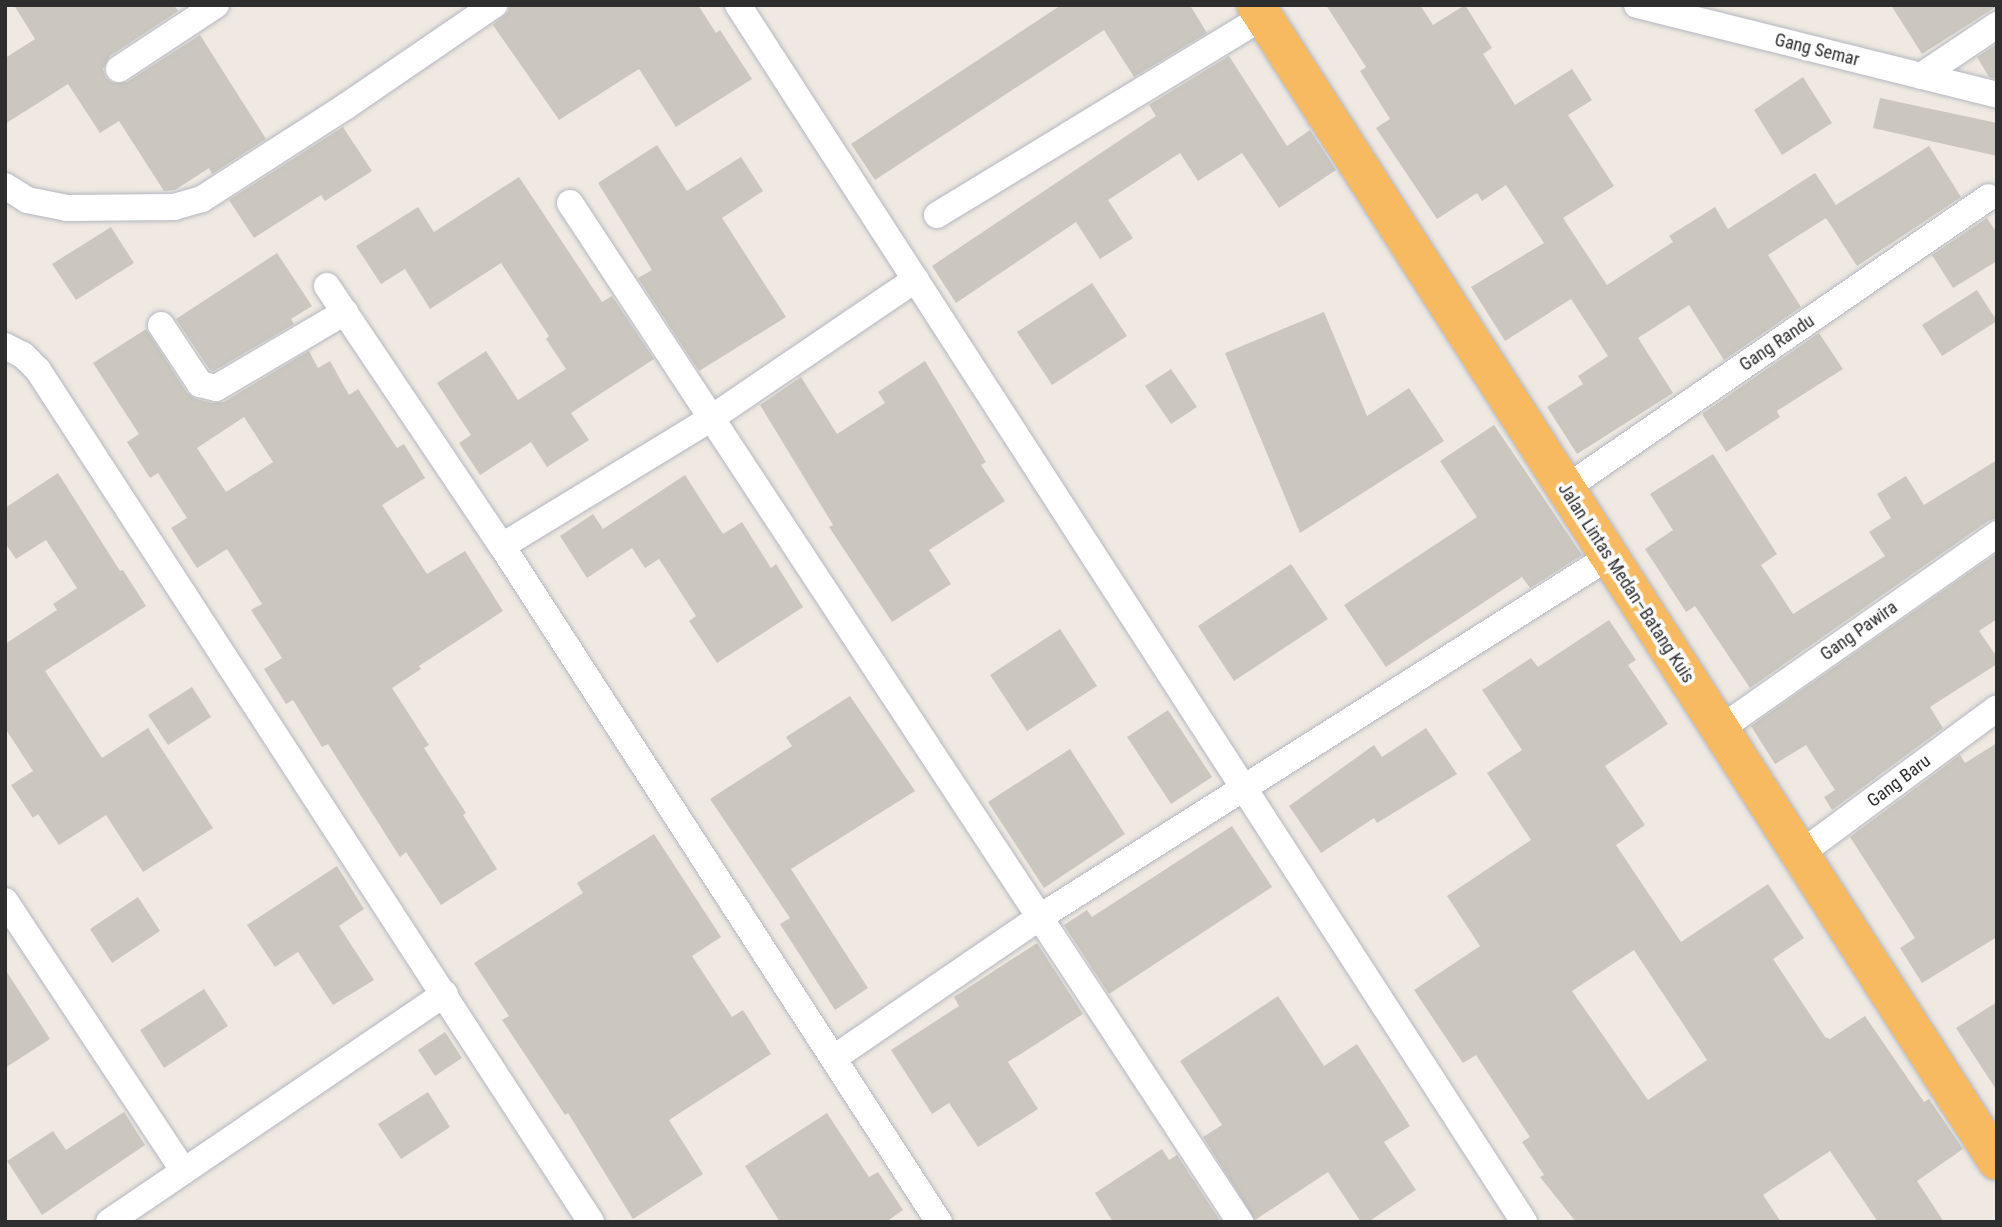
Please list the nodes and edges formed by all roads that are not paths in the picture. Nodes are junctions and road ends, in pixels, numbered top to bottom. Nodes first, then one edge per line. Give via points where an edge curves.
1 (216, 5) edge
2 (494, 5) edge
3 (738, 5) edge
4 (1637, 5) edge
5 (1259, 11) edge
6 (1997, 25) edge
7 (119, 69) dead end
8 (1921, 76) junction
9 (1997, 95) edge
10 (5, 186) edge
11 (1989, 197) dead end
12 (570, 203) dead end
13 (937, 215) dead end
14 (916, 279) junction
15 (327, 286) dead end
16 (345, 312) junction
17 (161, 325) dead end
18 (5, 346) edge
19 (713, 416) junction
20 (1566, 488) junction
21 (1997, 534) edge
22 (502, 546) junction
23 (1610, 556) junction
24 (1997, 708) edge
25 (1720, 729) junction
26 (1245, 789) junction
27 (1800, 854) junction
28 (5, 901) edge
29 (1040, 917) junction
30 (445, 994) junction
31 (835, 1058) junction
32 (1997, 1161) edge
33 (184, 1171) junction
34 (110, 1222) edge
35 (591, 1222) edge
36 (939, 1222) edge
37 (1240, 1222) edge
38 (1524, 1222) edge

1 - 7 street
2 - 10 street via 202,198 174,207 67,208 27,200
3 - 14 street
4 - 8 street, Gang Semar
5 - 13 street
5 - 20 highway, Jalan Lintas Medan–Batang Kuis
6 - 8 street
8 - 9 street, Gang Semar
11 - 20 street, Gang Randu
12 - 19 street
14 - 19 street
14 - 26 street
15 - 16 street
16 - 17 street via 216,388 200,384
16 - 22 street
18 - 30 street via 38,370
19 - 22 street
19 - 29 street
20 - 23 highway, Jalan Lintas Medan–Batang Kuis
21 - 25 street, Gang Pawira
22 - 31 street
23 - 25 highway, Jalan Lintas Medan–Batang Kuis
23 - 26 street
24 - 27 street, Gang Baru
25 - 27 highway, Jalan Lintas Medan–Batang Kuis
26 - 29 street
26 - 38 street
27 - 32 highway, Jalan Lintas Medan–Batang Kuis
28 - 33 street
29 - 31 street
29 - 37 street
30 - 33 street
30 - 35 street
31 - 36 street
33 - 34 street

